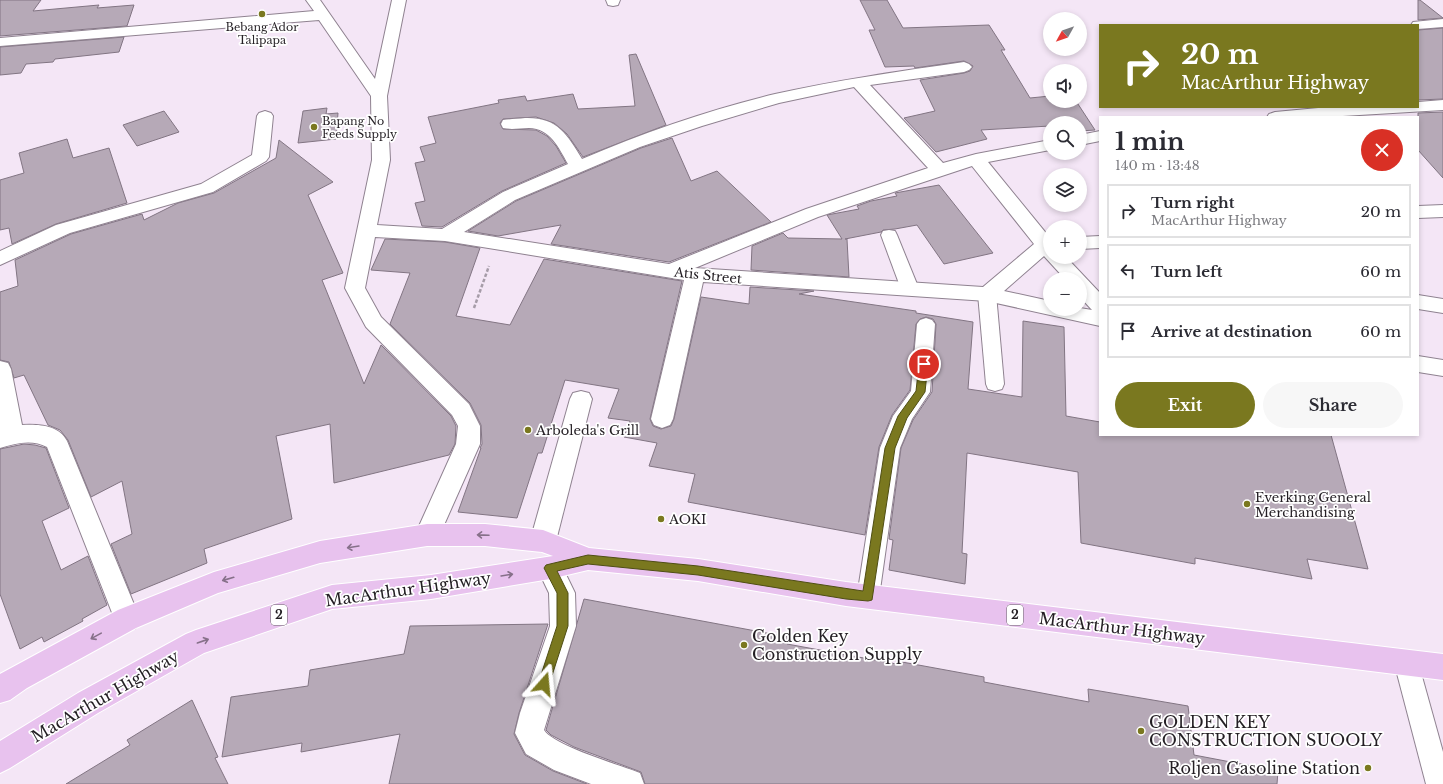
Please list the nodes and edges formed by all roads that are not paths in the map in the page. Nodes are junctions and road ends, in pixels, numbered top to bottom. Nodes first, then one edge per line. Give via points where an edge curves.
1 (313, 0) edge
2 (399, 0) edge
3 (323, 15) junction
4 (1443, 23) edge
5 (1419, 25) edge
6 (0, 42) edge
7 (964, 67) dead end
8 (858, 82) junction
9 (379, 96) junction
10 (1443, 105) edge
11 (1419, 106) edge
12 (1394, 108) edge
13 (265, 116) dead end
14 (1284, 116) edge
15 (509, 124) dead end
16 (1099, 136) edge
17 (1087, 139) edge
18 (1043, 147) edge
19 (976, 159) junction
20 (578, 166) junction
21 (939, 170) junction
22 (1443, 211) edge
23 (1419, 212) edge
24 (366, 230) junction
25 (445, 235) junction
26 (888, 235) dead end
27 (1043, 241) edge
28 (1099, 242) edge
29 (1087, 243) edge
30 (1043, 255) edge
31 (0, 259) edge
32 (1063, 264) edge
33 (671, 271) junction
34 (1070, 272) edge
35 (695, 275) junction
36 (910, 289) junction
37 (1087, 292) edge
38 (987, 294) junction
39 (1419, 302) edge
40 (1099, 305) edge
41 (1043, 306) edge
42 (1443, 306) edge
43 (1086, 316) edge
44 (1099, 319) edge
45 (926, 324) dead end
46 (1419, 364) edge
47 (1443, 368) edge
48 (0, 369) edge
49 (995, 384) dead end
50 (581, 399) dead end
51 (662, 418) dead end
52 (7, 437) edge
53 (427, 535) junction
54 (543, 541) junction
55 (588, 559) junction
56 (550, 568) junction
57 (868, 597) junction
58 (127, 619) junction
59 (1406, 662) junction
60 (1443, 667) edge
61 (0, 690) edge
62 (0, 758) edge
63 (629, 784) edge
64 (1439, 784) edge

1 - 3 street
2 - 9 street
3 - 6 street
3 - 9 street
4 - 5 street
7 - 8 street
8 - 20 street via 776,99 696,122
8 - 21 street
9 - 24 street via 381,160
10 - 11 street
12 - 14 street
13 - 31 street via 260,157 207,188 63,229
15 - 20 street via 536,123 548,126 560,138
16 - 17 street
18 - 19 street
19 - 21 street
19 - 27 street
20 - 25 street via 509,196
21 - 33 street via 812,212
22 - 23 street
24 - 25 street, Atis Street
24 - 53 street via 355,288 373,322 461,410 469,426 468,444
25 - 33 street, Atis Street
26 - 36 lane
28 - 29 street
30 - 38 street
32 - 34 street
33 - 35 street, Atis Street
35 - 36 street, Atis Street
35 - 51 street
36 - 38 street, Atis Street
37 - 40 street
38 - 41 street, Atis Street
38 - 49 lane
39 - 42 street
43 - 44 street
45 - 57 lane via 920,392 903,416 890,448
46 - 47 street
48 - 52 street
50 - 54 street
52 - 58 street via 40,433 56,441
54 -> 53 highway, MacArthur Highway / 2 via 485,534
53 -> 58 highway, MacArthur Highway / 2 via 320,552 214,583
54 - 55 highway, MacArthur Highway / 2
55 - 56 highway, MacArthur Highway / 2
55 - 57 highway, MacArthur Highway / 2 via 698,570
62 -> 56 highway, MacArthur Highway / 2 via 88,703 203,641 332,597 431,587
56 - 63 street via 562,593 563,626 529,733 536,744 554,755
57 - 59 highway, MacArthur Highway / 2
58 -> 61 highway, MacArthur Highway / 2
59 - 60 highway, MacArthur Highway / 2
59 - 64 lane

